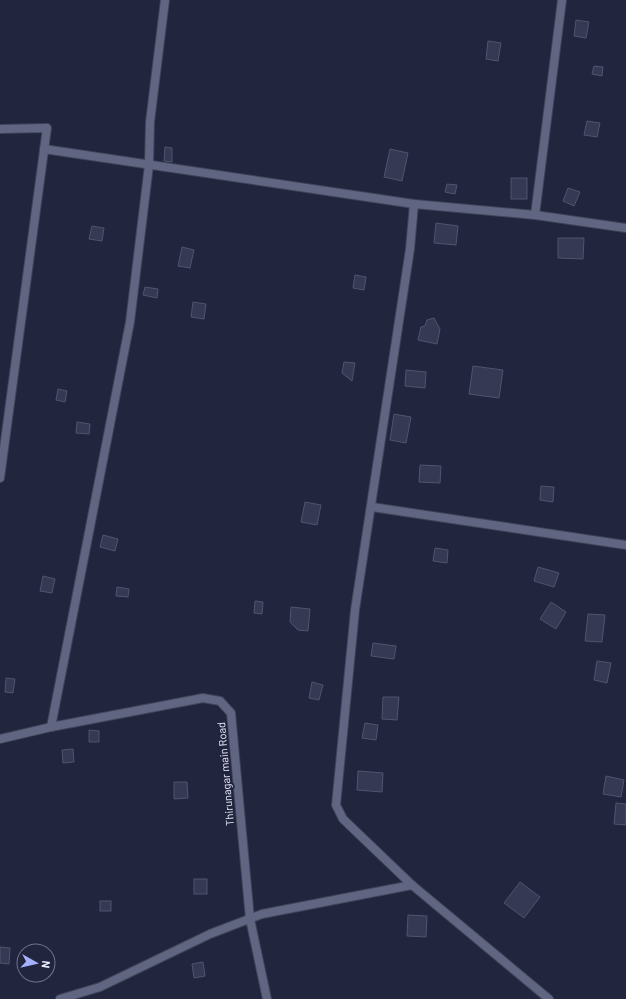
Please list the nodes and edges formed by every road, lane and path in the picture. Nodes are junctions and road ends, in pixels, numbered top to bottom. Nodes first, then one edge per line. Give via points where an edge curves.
1 (165, 0) edge
2 (562, 0) edge
3 (0, 130) edge
4 (44, 149) junction
5 (149, 165) junction
6 (414, 204) junction
7 (535, 215) junction
8 (626, 228) edge
9 (2, 439) edge
10 (0, 478) edge
11 (372, 507) junction
12 (626, 545) edge
13 (50, 727) junction
14 (0, 739) edge
15 (412, 885) junction
16 (250, 920) junction
17 (60, 999) edge
18 (267, 999) edge
19 (549, 999) edge

1 - 5 street via 150,122
2 - 7 street
3 - 4 street via 47,128
4 - 5 street
4 - 9 street
5 - 6 street
5 - 13 street via 130,322
6 - 7 street
6 - 11 street via 410,249
7 - 8 street
9 - 10 street
11 - 12 street
11 - 15 street via 355,610 336,805 343,819
13 - 14 street, Thirunagar main Road
13 - 16 street, Thirunagar main Road via 203,698 220,701 231,713
15 - 16 street via 262,914
15 - 19 street
16 - 17 street via 210,934 100,987
16 - 18 street, Thirunagar main Road

